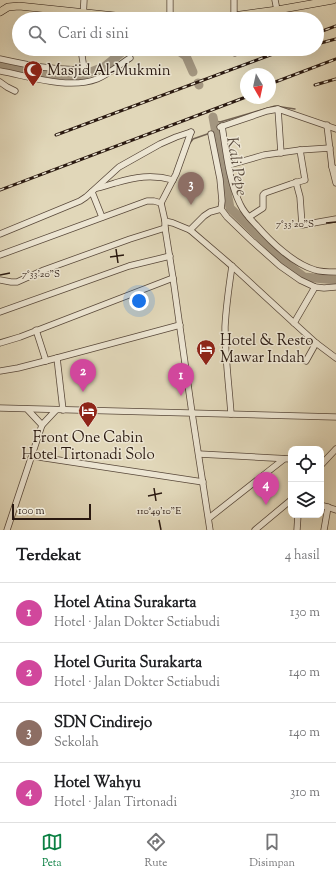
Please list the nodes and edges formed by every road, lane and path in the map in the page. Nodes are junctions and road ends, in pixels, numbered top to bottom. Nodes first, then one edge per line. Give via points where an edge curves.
1 (84, 0) edge
2 (170, 0) edge
3 (234, 0) edge
4 (275, 0) edge
5 (333, 0) edge
6 (320, 1) edge
7 (9, 4) edge
8 (277, 10) junction
9 (0, 12) edge
10 (57, 12) edge
11 (83, 12) edge
12 (170, 12) edge
13 (234, 12) edge
14 (265, 12) edge
15 (82, 56) edge
16 (130, 58) dead end
17 (0, 59) edge
18 (0, 71) edge
19 (0, 82) edge
20 (15, 91) dead end
21 (278, 109) junction
22 (327, 125) junction
23 (336, 129) edge
24 (211, 134) dead end
25 (330, 148) junction
26 (300, 150) junction
27 (281, 152) junction
28 (229, 165) junction
29 (334, 168) edge
30 (173, 180) junction
31 (296, 182) junction
32 (336, 183) edge
33 (94, 190) junction
34 (161, 203) junction
35 (221, 209) junction
36 (249, 217) junction
37 (102, 218) junction
38 (336, 219) edge
39 (165, 221) junction
40 (165, 228) junction
41 (190, 230) junction
42 (0, 234) edge
43 (0, 256) edge
44 (170, 256) junction
45 (232, 266) junction
46 (336, 272) edge
47 (173, 278) junction
48 (0, 280) edge
49 (315, 287) junction
50 (336, 287) edge
51 (0, 312) edge
52 (294, 323) junction
53 (180, 324) junction
54 (36, 330) junction
55 (0, 343) edge
56 (316, 343) junction
57 (57, 358) junction
58 (336, 358) edge
59 (46, 361) junction
60 (306, 361) dead end
61 (0, 371) edge
62 (0, 408) edge
63 (28, 410) junction
64 (56, 410) junction
65 (63, 410) junction
66 (192, 413) junction
67 (231, 414) junction
68 (336, 417) edge
69 (42, 425) junction
70 (336, 449) edge
71 (199, 454) junction
72 (32, 456) junction
73 (284, 459) junction
74 (288, 459) edge
75 (324, 461) edge
76 (203, 482) junction
77 (288, 502) edge
78 (324, 506) edge
79 (328, 507) junction
80 (336, 510) edge
81 (209, 518) junction
82 (298, 518) edge
83 (7, 530) edge
84 (210, 530) edge
85 (255, 530) edge
86 (297, 530) edge
87 (324, 530) edge

1 - 11 street
2 - 12 street
3 - 13 street
4 - 8 street
5 - 6 main road
6 - 8 main road
7 - 9 main road
7 - 10 main road
8 - 14 main road
15 - 17 street via 84,69 47,68
16 - 18 street via 108,73 83,82 46,80
19 - 20 street
21 - 22 street
21 - 27 street
21 - 28 street via 221,127
22 - 23 street
22 - 25 street
24 - 35 street via 220,179
25 - 26 street
25 - 29 street
26 - 27 street
26 - 31 street via 305,180
27 - 28 street
28 - 36 street via 238,198
29 - 32 street
30 - 33 street via 150,176
30 - 33 street via 191,132 168,140 125,163
30 - 34 street
31 - 36 street via 265,193 263,208
31 - 38 street via 302,225
33 - 37 street
33 - 42 street via 80,201
34 - 37 street via 150,201
34 - 39 street
35 - 41 street via 204,216
35 - 49 street via 280,266
36 - 46 street via 268,240 299,263 314,270
37 - 43 street
39 - 40 street
39 - 41 street
40 - 44 street
40 - 48 street via 44,270 17,282
41 - 45 street
44 - 47 street
44 - 51 street via 129,266
45 - 52 street
45 - 67 street via 225,326
47 - 53 street
47 - 54 street
49 - 50 street
49 - 52 street
52 - 56 street
53 - 57 street
53 - 66 street
54 - 55 street
54 - 59 street
56 - 58 street
56 - 60 street
57 - 59 street
57 - 65 street
59 - 61 street
62 - 63 street
63 - 64 street
63 - 69 street
64 - 65 street
64 - 69 street
65 - 66 street
66 - 67 street
66 - 71 street
67 - 68 street
69 - 72 street
70 - 75 street
71 - 73 street
71 - 76 street
72 - 76 street
72 - 83 street
73 - 74 street
73 - 81 street
76 - 81 street
77 - 85 street
78 - 79 street
79 - 80 street
79 - 87 street
81 - 84 street
82 - 86 street

